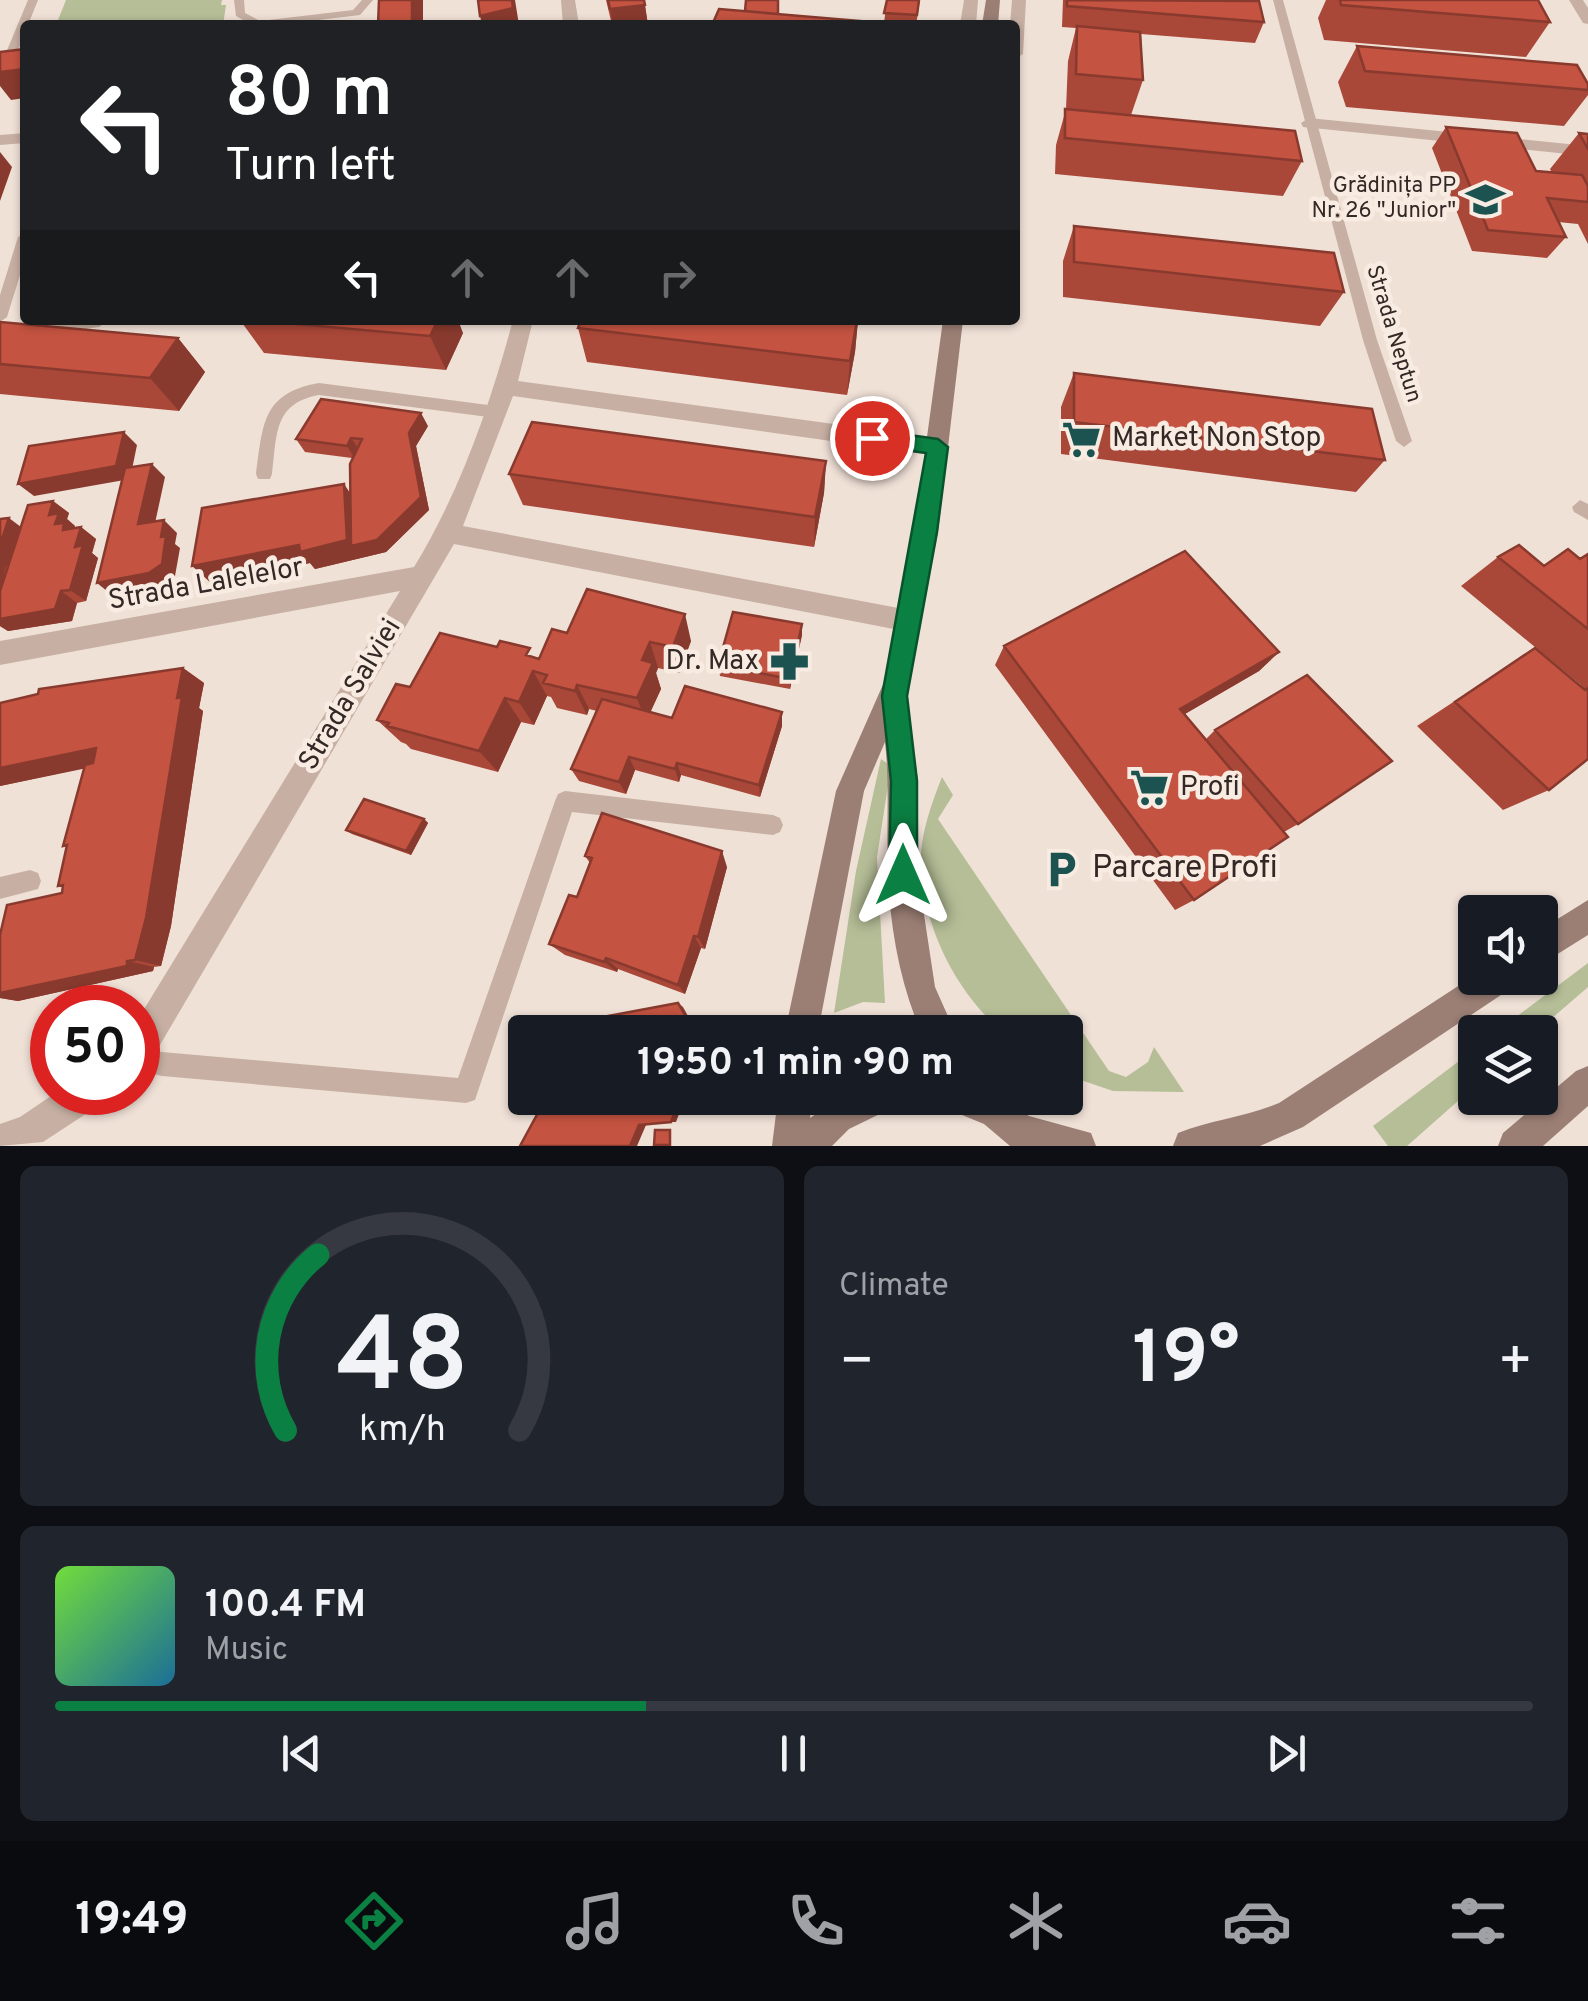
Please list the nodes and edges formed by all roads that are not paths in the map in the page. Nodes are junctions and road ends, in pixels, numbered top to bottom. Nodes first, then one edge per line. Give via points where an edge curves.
1 (239, 0) edge
2 (368, 0) edge
3 (1278, 0) edge
4 (1576, 0) edge
5 (356, 19) edge
6 (251, 20) edge
7 (1588, 20) edge
8 (20, 32) edge
9 (0, 81) edge
10 (1309, 123) junction
11 (1588, 151) edge
12 (20, 253) edge
13 (0, 317) edge
14 (66, 325) edge
15 (522, 325) edge
16 (952, 325) edge
17 (0, 335) edge
18 (506, 388) junction
19 (496, 412) junction
20 (1404, 441) dead end
21 (938, 447) junction
22 (264, 474) dead end
23 (448, 534) junction
24 (422, 576) junction
25 (909, 622) junction
26 (0, 653) edge
27 (894, 696) junction
28 (773, 825) dead end
29 (30, 881) dead end
30 (0, 888) edge
31 (1588, 916) edge
32 (1558, 937) edge
33 (1472, 995) edge
34 (160, 1013) edge
35 (804, 1015) edge
36 (931, 1015) edge
37 (160, 1064) edge
38 (1588, 1083) edge
39 (54, 1115) edge
40 (793, 1115) edge
41 (841, 1115) edge
42 (1000, 1115) edge
43 (1032, 1139) edge
44 (0, 1142) edge
45 (790, 1146) edge
46 (806, 1146) edge
47 (1078, 1146) edge
48 (1191, 1146) edge
49 (1516, 1146) edge

1 - 6 lane via 240,14
2 - 5 lane
3 - 10 lane, Strada Neptun
4 - 7 street
8 - 9 lane
10 - 11 street
10 - 20 lane, Strada Neptun
12 - 13 lane
14 - 17 street
15 - 18 street, Strada Salviei
16 - 21 main road
18 - 19 street, Strada Salviei
18 - 21 street
19 - 22 lane via 301,390 273,414
19 - 23 street, Strada Salviei
21 - 25 main road
23 - 24 street, Strada Salviei
23 - 25 street
24 - 26 street, Strada Lalelelor
24 - 34 street, Strada Salviei
25 - 27 main road
27 - 35 main road via 850,791
27 - 36 main road via 904,781 903,875 919,988
28 - 37 lane via 565,801 466,1091
29 - 30 lane
31 - 32 main road
33 - 48 main road via 1291,1115
38 - 49 main road
39 - 44 street
40 - 45 main road
41 - 46 main road
42 - 43 main road
43 - 47 main road

